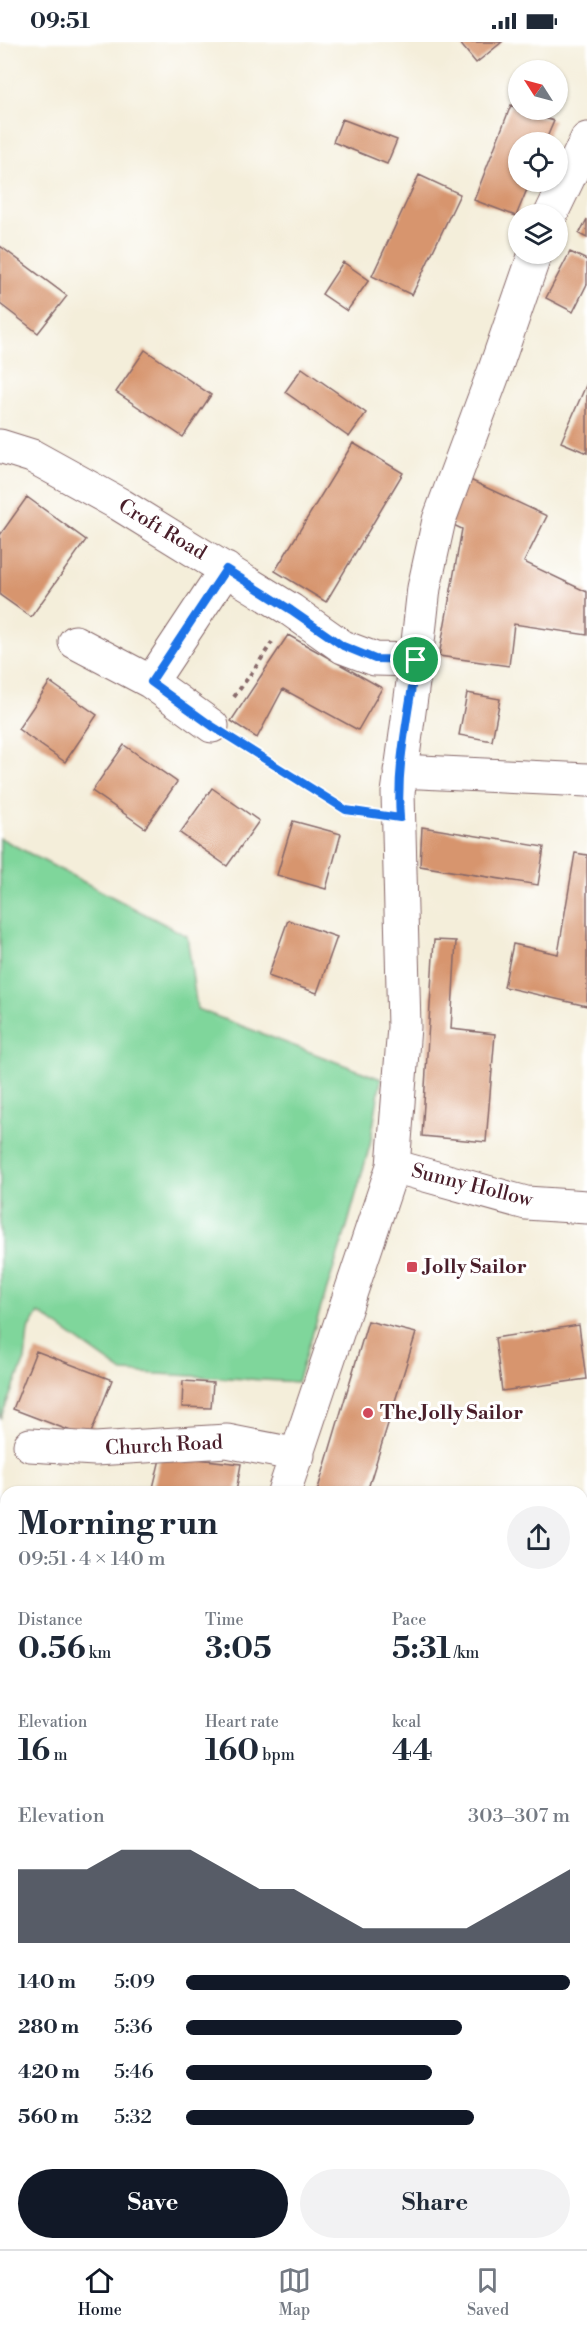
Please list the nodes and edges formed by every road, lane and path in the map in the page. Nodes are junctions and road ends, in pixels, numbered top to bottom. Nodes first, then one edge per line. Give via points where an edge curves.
1 (587, 139) edge
2 (556, 204) edge
3 (532, 264) edge
4 (0, 446) edge
5 (226, 569) junction
6 (291, 610) junction
7 (75, 642) dead end
8 (416, 660) junction
9 (151, 682) junction
10 (212, 726) junction
11 (400, 771) junction
12 (587, 780) edge
13 (400, 818) junction
14 (393, 1166) junction
15 (587, 1207) edge
16 (30, 1445) dead end
17 (298, 1455) junction
18 (286, 1486) edge

1 - 2 street
3 - 8 street via 439,520 424,588
4 - 5 street, Croft Road via 32,456
5 - 6 street, Croft Road
5 - 9 street
6 - 8 street, Croft Road via 343,646 375,659
6 - 10 path via 258,664
7 - 9 street
8 - 11 street
9 - 10 street
10 - 13 path via 346,810
11 - 12 street
11 - 13 street
13 - 14 street via 404,1027
14 - 15 street, Sunny Hollow via 526,1203
14 - 17 street
16 - 17 street, Church Road via 95,1449 227,1441
17 - 18 street

